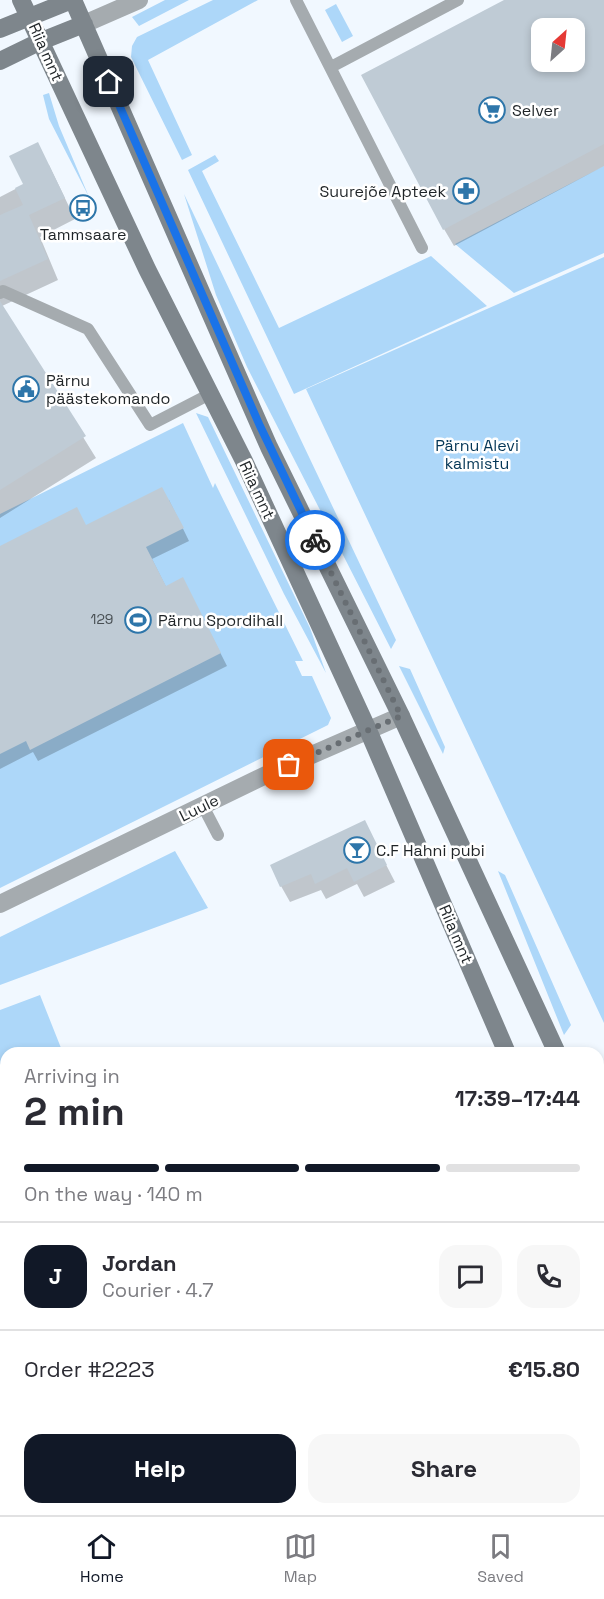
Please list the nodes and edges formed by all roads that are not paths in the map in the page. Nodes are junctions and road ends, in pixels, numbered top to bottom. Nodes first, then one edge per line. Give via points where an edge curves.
1 (21, 0) edge
2 (73, 0) edge
3 (138, 0) edge
4 (296, 0) edge
5 (458, 0) edge
6 (30, 17) junction
7 (84, 24) junction
8 (0, 29) edge
9 (39, 42) junction
10 (0, 61) edge
11 (331, 67) junction
12 (422, 248) dead end
13 (0, 293) edge
14 (210, 394) junction
15 (401, 716) junction
16 (368, 730) junction
17 (203, 806) junction
18 (218, 835) dead end
19 (0, 904) edge
20 (504, 1047) edge
21 (554, 1047) edge

1 - 6 main road, Riia mnt
2 - 6 main road
2 - 7 main road, Riia mnt
3 - 7 street
4 - 11 lane
5 - 11 lane
6 - 8 main road
6 - 9 main road, Riia mnt
7 - 9 main road
7 - 15 main road, Riia mnt via 269,447
9 - 10 main road
9 - 14 main road, Riia mnt
11 - 12 lane
13 - 14 lane via 88,329 150,425
14 - 16 main road, Riia mnt
15 - 16 street, Luule
15 - 21 main road, Riia mnt
16 - 17 street, Luule
16 - 20 main road, Riia mnt
17 - 18 lane
17 - 19 street, Luule

